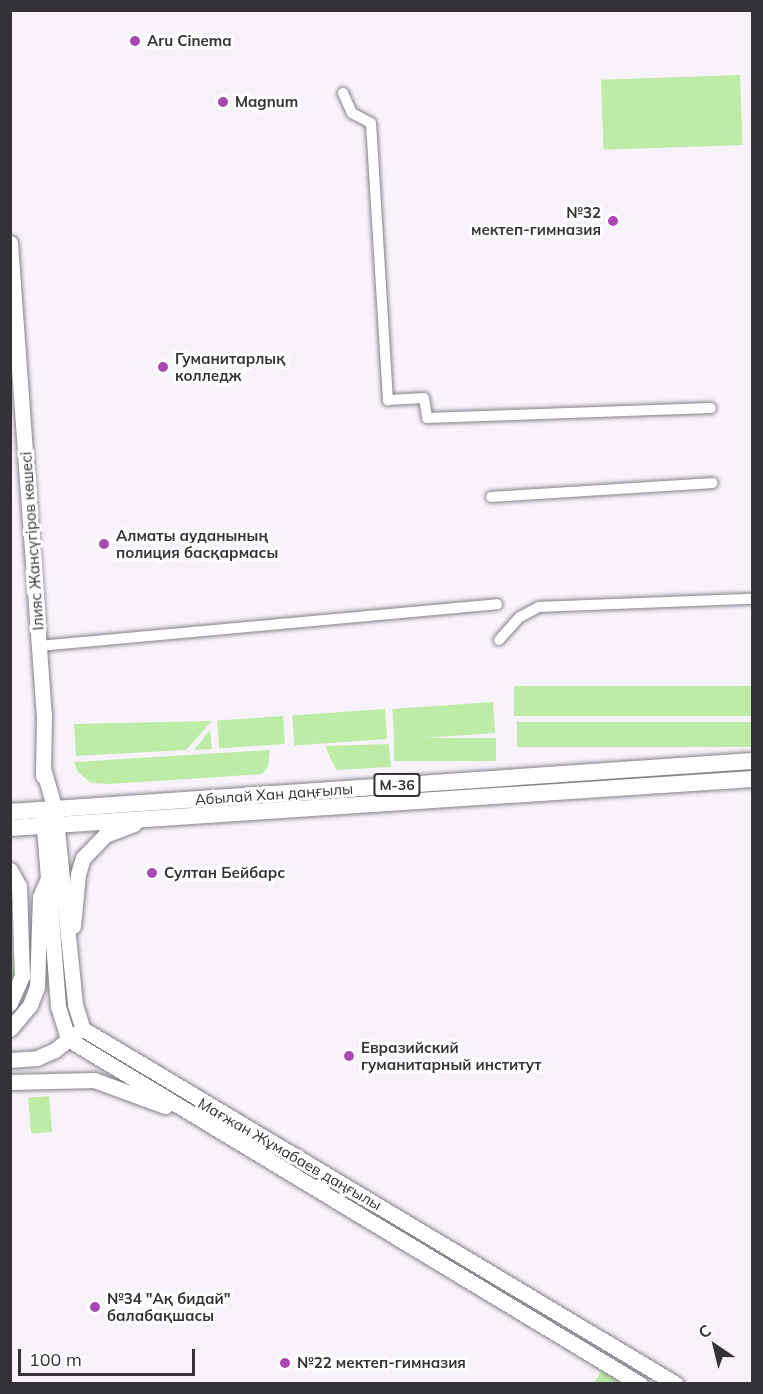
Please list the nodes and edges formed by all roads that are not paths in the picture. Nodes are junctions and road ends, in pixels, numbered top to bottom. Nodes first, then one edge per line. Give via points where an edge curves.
1 (343, 93) dead end
2 (10, 243) edge
3 (711, 408) dead end
4 (713, 483) dead end
5 (490, 497) dead end
6 (753, 599) edge
7 (497, 604) dead end
8 (499, 640) dead end
9 (39, 646) junction
10 (753, 761) edge
11 (753, 779) edge
12 (10, 812) edge
13 (189, 814) junction
14 (49, 818) junction
15 (10, 828) edge
16 (10, 870) edge
17 (48, 878) junction
18 (69, 950) junction
19 (10, 1003) edge
20 (10, 1029) edge
21 (83, 1029) junction
22 (68, 1039) junction
23 (10, 1060) edge
24 (10, 1082) edge
25 (174, 1106) junction
26 (640, 1383) edge
27 (676, 1383) edge

1 - 3 street via 352,112 371,123 388,400 424,398 427,418
2 - 9 main road, Ілияс Жансүгіров көшесі
4 - 5 street
6 - 8 street via 539,607 520,617
7 - 9 street
9 - 14 main road, Ілияс Жансүгіров көшесі via 43,768
10 - 14 main road, Абылай Хан даңғылы / M-36
11 - 13 main road, Абылай Хан даңғылы / M-36
12 - 14 main road, Абылай Хан даңғылы / M-36
13 - 14 main road, Абылай Хан даңғылы / M-36
13 - 18 main road via 121,827 94,844 78,874
14 - 15 main road, Абылай Хан даңғылы / M-36
14 - 17 main road
14 - 18 main road
16 - 19 main road via 19,886 22,976
17 - 20 main road via 40,897 37,987 30,1005
17 - 22 main road via 58,1006
18 - 21 main road via 75,1005
21 - 22 main road
21 - 27 main road, Мағжан Жұмабаев даңғылы
22 - 23 main road via 37,1058
22 - 25 main road, Мағжан Жұмабаев даңғылы
24 - 25 main road via 87,1079 158,1105
25 - 26 main road, Мағжан Жұмабаев даңғылы

